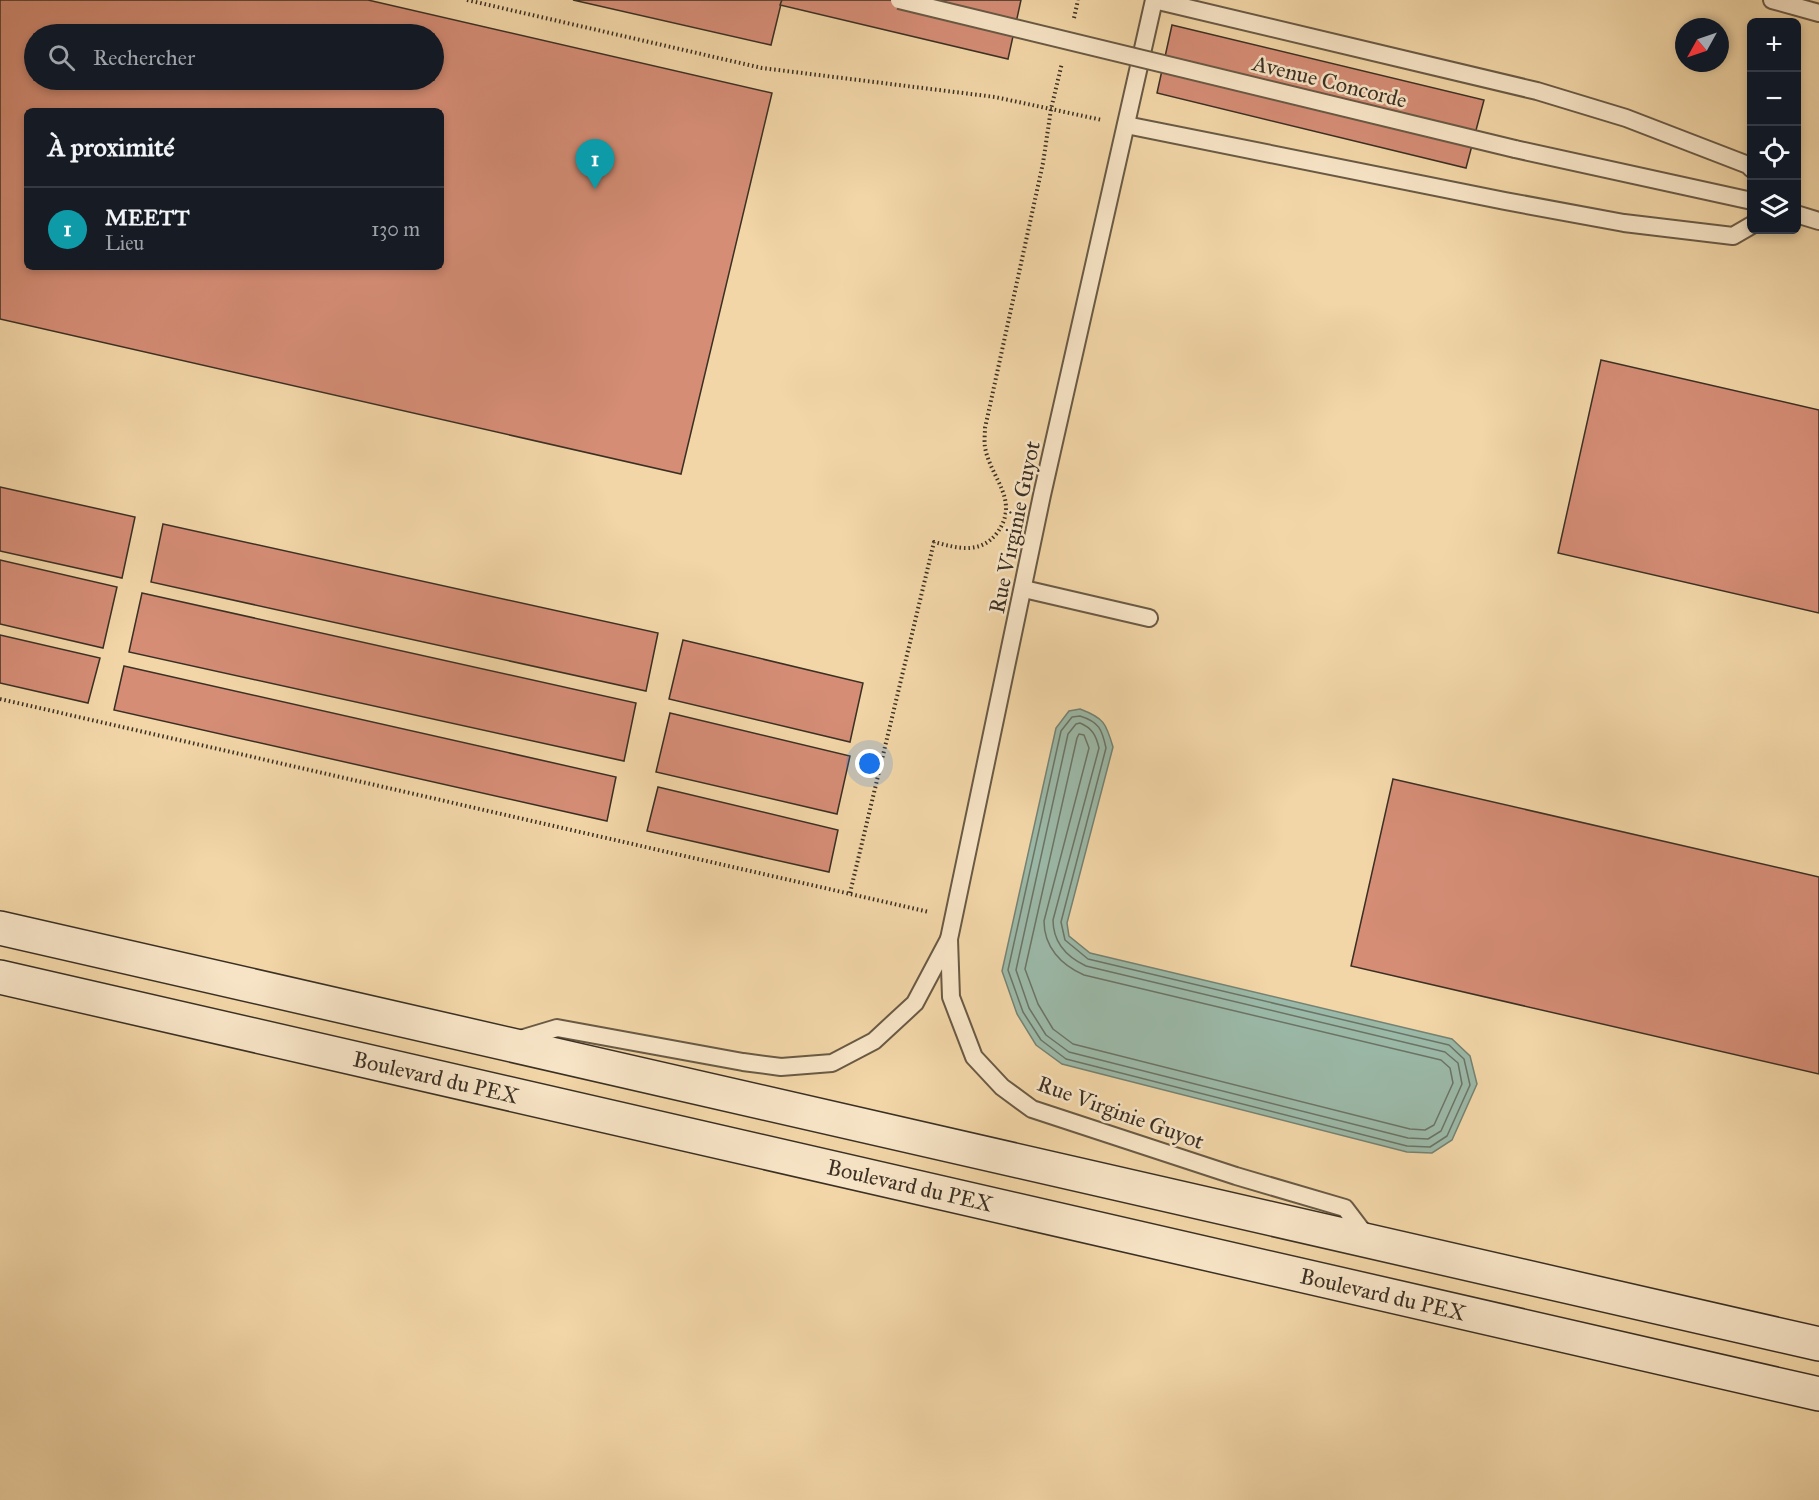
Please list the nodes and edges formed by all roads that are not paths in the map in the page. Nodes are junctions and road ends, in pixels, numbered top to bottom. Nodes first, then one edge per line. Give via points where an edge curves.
1 (899, 0) edge
2 (1154, 0) edge
3 (1772, 0) edge
4 (1819, 14) edge
5 (1126, 125) junction
6 (1747, 165) edge
7 (1747, 200) edge
8 (1801, 209) edge
9 (1819, 210) edge
10 (1801, 214) edge
11 (1819, 221) edge
12 (1747, 228) edge
13 (1024, 589) junction
14 (1149, 618) dead end
15 (0, 928) edge
16 (949, 939) junction
17 (0, 977) edge
18 (507, 1044) junction
19 (1370, 1240) junction
20 (1819, 1344) edge
21 (1819, 1394) edge

1 - 7 lane, Avenue Concorde, bridge via 1515,149
2 - 5 lane, Rue Virginie Guyot
2 - 6 lane, Avenue Concorde via 1536,91 1626,118
3 - 4 lane
5 - 12 lane via 1624,223 1733,236
5 - 13 lane, Rue Virginie Guyot
8 - 9 lane
10 - 11 lane
13 - 14 lane
13 - 16 lane, Rue Virginie Guyot
15 - 18 main road, Boulevard du PEX
16 - 18 lane, Rue Virginie Guyot via 915,1003 874,1041 832,1063 781,1067 557,1028
16 - 19 lane, Rue Virginie Guyot via 951,997 974,1057 1002,1087 1032,1109 1345,1208
17 - 21 main road, Boulevard du PEX
18 - 19 main road, Boulevard du PEX
19 - 20 main road, Boulevard du PEX

